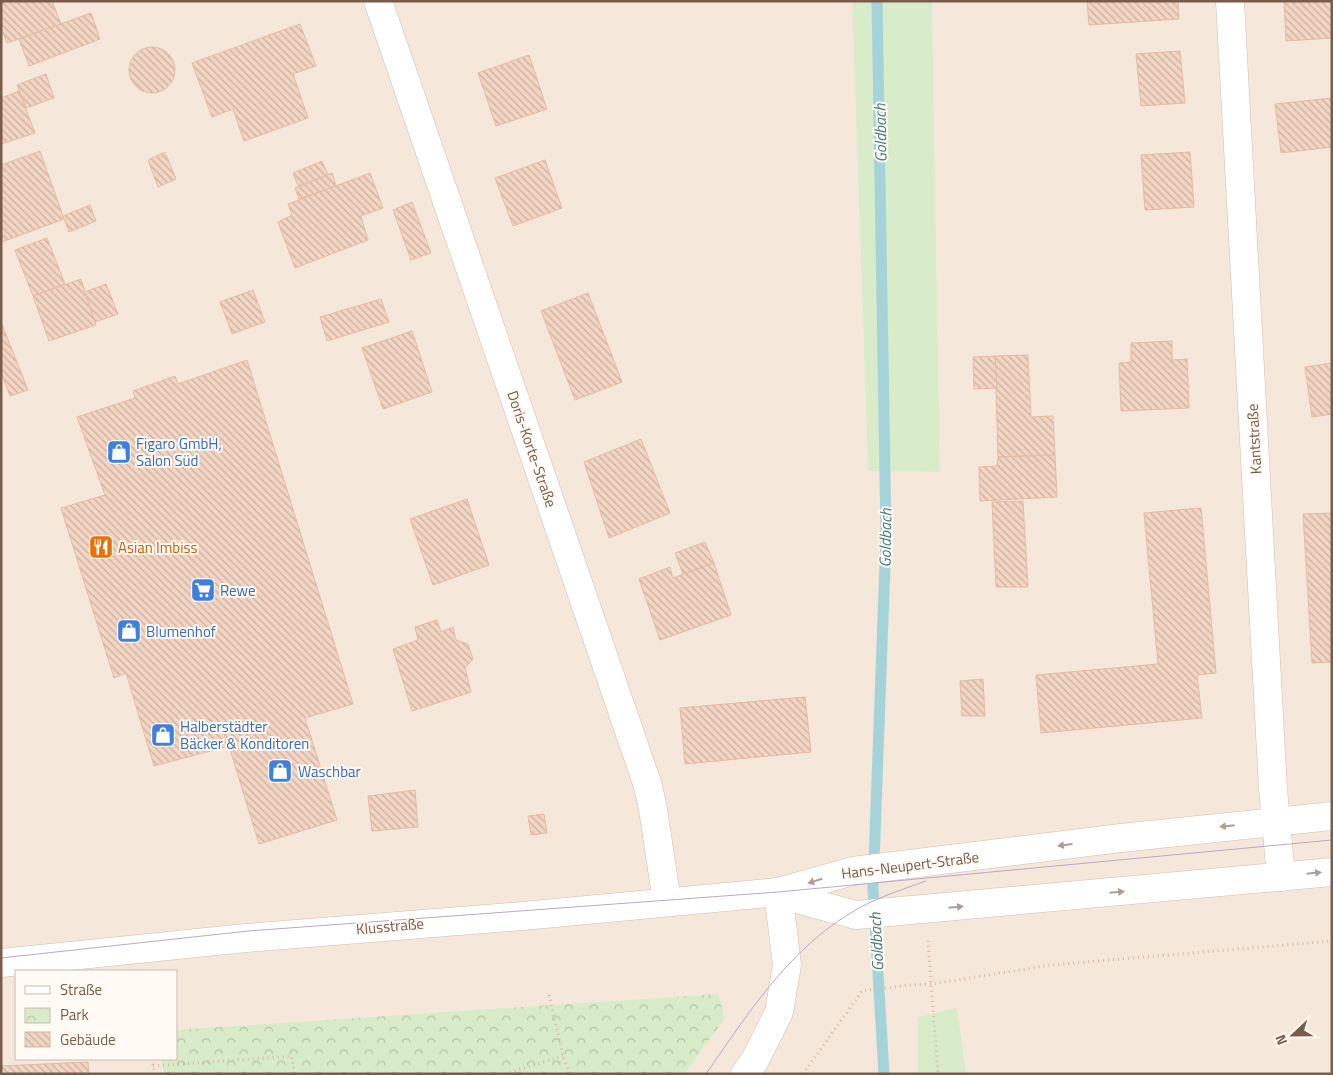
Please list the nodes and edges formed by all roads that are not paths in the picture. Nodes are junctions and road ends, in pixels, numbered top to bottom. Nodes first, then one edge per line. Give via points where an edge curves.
1 (378, 1) edge
2 (1230, 1) edge
3 (1332, 816) edge
4 (1275, 821) junction
5 (1332, 872) edge
6 (1281, 877) junction
7 (778, 892) junction
8 (667, 902) junction
9 (1, 963) edge
10 (745, 1074) edge

1 - 8 street, Doris-Korte-Straße via 648,786
2 - 4 street, Kantstraße
3 - 4 street, Hans-Neupert-Straße
4 - 6 street, Kantstraße
4 -> 7 street, Hans-Neupert-Straße via 853,871
6 -> 5 street
7 -> 6 street via 856,915
7 - 8 street, Klusstraße
7 - 10 street via 787,965 780,1012
8 - 9 street, Klusstraße via 246,938

